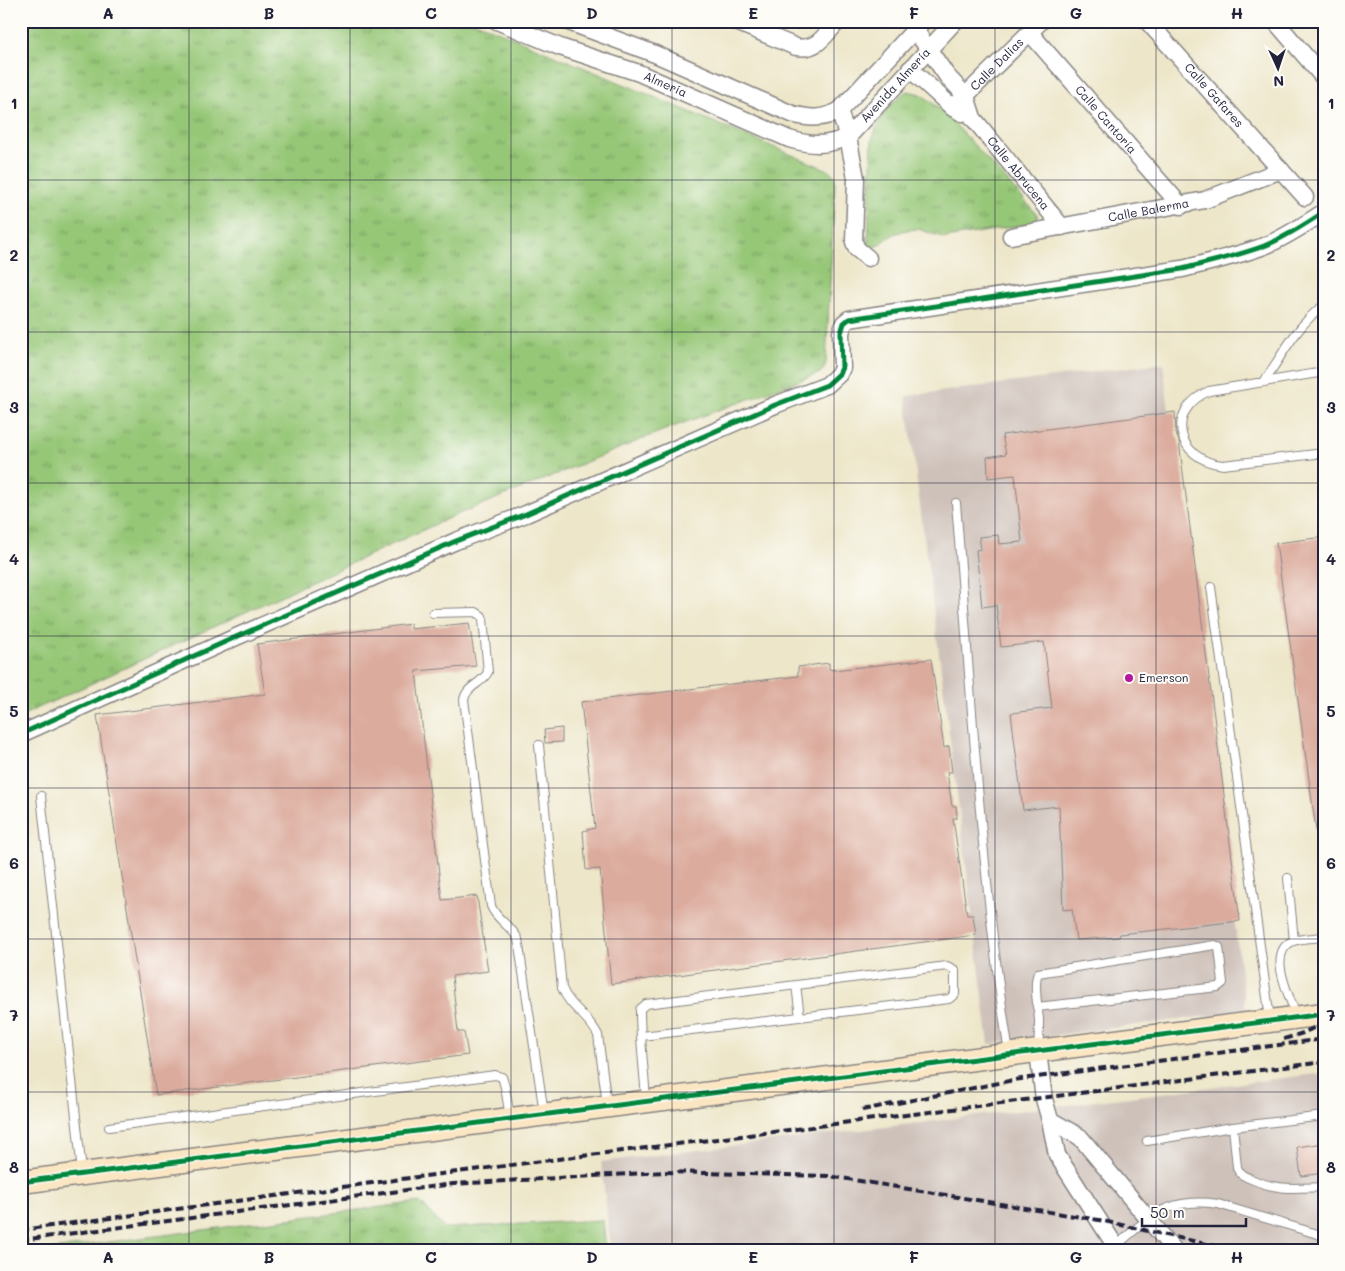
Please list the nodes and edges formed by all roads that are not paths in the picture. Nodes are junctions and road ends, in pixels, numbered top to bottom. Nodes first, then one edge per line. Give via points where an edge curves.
1 (497, 21) edge
2 (566, 21) edge
3 (734, 21) edge
4 (838, 21) edge
5 (1146, 21) edge
6 (1275, 21) edge
7 (949, 23) edge
8 (915, 24) edge
9 (1036, 27) edge
10 (928, 50) junction
11 (910, 69) junction
12 (1324, 78) edge
13 (966, 96) junction
14 (953, 108) junction
15 (839, 111) junction
16 (973, 118) junction
17 (815, 119) joint
18 (848, 137) junction
19 (833, 143) joint
20 (1281, 170) junction
21 (1304, 197) dead end
22 (1180, 206) junction
23 (1324, 212) edge
24 (1062, 227) junction
25 (1011, 236) dead end
26 (868, 258) dead end
27 (1324, 305) edge
28 (1324, 372) edge
29 (1264, 382) junction
30 (1324, 453) edge
31 (956, 503) dead end
32 (1211, 587) dead end
33 (433, 613) dead end
34 (21, 734) edge
35 (539, 745) dead end
36 (41, 796) dead end
37 (1288, 878) dead end
38 (1324, 937) edge
39 (1294, 941) junction
40 (796, 985) junction
41 (1037, 1007) junction
42 (1324, 1014) edge
43 (800, 1017) junction
44 (1297, 1017) junction
45 (1270, 1021) junction
46 (642, 1036) junction
47 (1038, 1052) junction
48 (1010, 1055) junction
49 (646, 1102) junction
50 (607, 1107) junction
51 (544, 1115) junction
52 (1324, 1116) edge
53 (510, 1119) junction
54 (1050, 1120) junction
55 (109, 1127) dead end
56 (1233, 1127) junction
57 (1147, 1141) dead end
58 (82, 1174) junction
59 (21, 1182) edge
60 (1324, 1187) edge
61 (1148, 1219) junction
62 (1324, 1236) edge
63 (1117, 1248) edge
64 (1174, 1250) edge

1 - 19 street, Almería via 560,47 639,73 789,140
2 - 17 street, Almería via 655,54 792,114
3 - 4 street via 804,49 815,45
5 - 20 street, Calle Gafares
6 - 12 street
7 - 10 street, Avenida Almería
8 - 10 street, Calle Abrucena
8 - 15 street, Avenida Almería
9 - 13 street, Calle Dalias
9 - 22 street, Calle Cantoría
10 - 11 street, Avenida Almería
10 - 13 street, Calle Abrucena
11 - 14 street, Calle Abrucena
11 - 18 street, Avenida Almería
13 - 14 street, Calle Dalias
13 - 16 street, Calle Abrucena
14 - 16 street, Calle Abrucena
15 - 17 street, Avenida Almería
15 - 18 street
16 - 24 street, Calle Abrucena
18 - 19 street, Avenida Almería
18 - 26 street via 856,178 854,242
20 - 21 street, Calle Gafares
20 - 22 street, Calle Balerma via 1205,200
22 - 24 street, Calle Balerma
23 - 34 street via 1265,246 1222,260 848,319 841,333 842,368 827,385 439,549
24 - 25 street, Calle Balerma
27 - 29 lane via 1300,329
28 - 29 lane
29 - 30 lane via 1209,391 1189,403 1182,424 1188,449 1198,458 1223,464
31 - 48 lane via 989,906
32 - 45 lane
33 - 51 lane via 476,612 483,620 488,672 467,692 464,700 491,906 518,940
35 - 50 lane via 562,988 571,1005 587,1018 598,1035
36 - 58 lane
37 - 39 lane
38 - 39 lane
39 - 44 lane via 1281,953 1280,960 1283,979
40 - 43 lane
40 - 43 lane via 947,966 956,974 955,994 949,999
40 - 46 lane via 646,1004 640,1009
41 - 41 lane via 1036,978 1040,972 1215,945 1219,947 1223,983 1218,987
41 - 47 lane
42 - 44 street
43 - 46 lane
44 - 45 street
45 - 47 street
46 - 49 lane
47 - 48 street
47 - 54 street
48 - 49 street
49 - 50 street
50 - 51 street
51 - 53 street
52 - 56 lane
53 - 55 lane via 502,1077 495,1075
53 - 58 street
54 - 61 street via 1080,1136
54 - 63 street via 1054,1148 1060,1162
56 - 57 lane
56 - 60 lane via 1239,1173 1277,1188
58 - 59 street
61 - 62 lane via 1163,1208 1200,1201
61 - 63 lane
61 - 64 street

